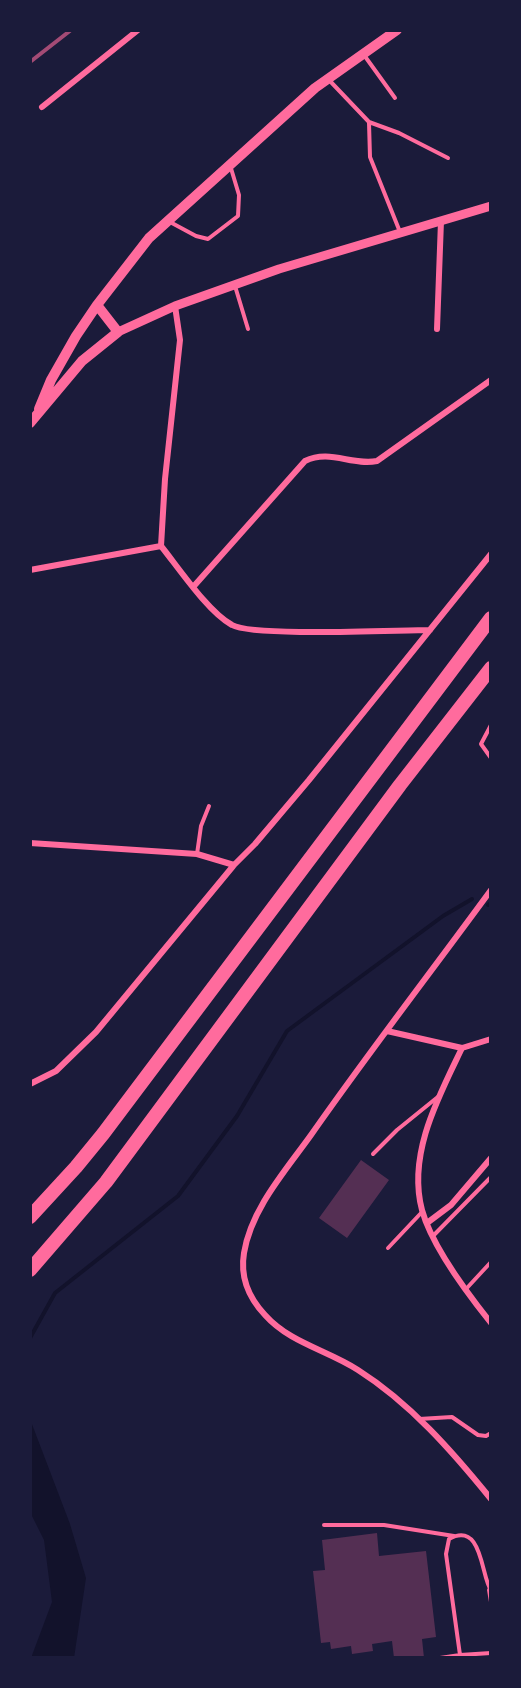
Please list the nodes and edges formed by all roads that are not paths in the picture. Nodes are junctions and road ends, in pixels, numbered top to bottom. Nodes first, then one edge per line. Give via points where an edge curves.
1 (138, 30) edge
2 (397, 30) edge
3 (362, 53) junction
4 (327, 78) junction
5 (395, 98) dead end
6 (42, 107) dead end
7 (369, 122) junction
8 (448, 158) dead end
9 (230, 165) junction
10 (491, 206) edge
11 (168, 221) junction
12 (441, 221) junction
13 (400, 233) junction
14 (234, 285) junction
15 (97, 305) junction
16 (175, 306) junction
17 (248, 329) dead end
18 (437, 329) dead end
19 (118, 332) junction
20 (491, 380) edge
21 (39, 409) junction
22 (30, 423) edge
23 (161, 546) junction
24 (491, 554) edge
25 (30, 570) edge
26 (194, 586) junction
27 (491, 618) edge
28 (430, 630) junction
29 (491, 668) edge
30 (491, 725) edge
31 (491, 758) edge
32 (209, 806) dead end
33 (30, 843) edge
34 (197, 854) junction
35 (234, 865) junction
36 (491, 890) edge
37 (387, 1031) junction
38 (491, 1039) edge
39 (462, 1048) junction
40 (30, 1084) edge
41 (439, 1095) junction
42 (373, 1154) dead end
43 (491, 1158) edge
44 (491, 1177) edge
45 (422, 1212) junction
46 (30, 1217) edge
47 (427, 1223) junction
48 (433, 1236) junction
49 (388, 1248) dead end
50 (491, 1262) edge
51 (30, 1269) edge
52 (466, 1289) junction
53 (491, 1323) edge
54 (419, 1419) junction
55 (491, 1433) edge
56 (491, 1499) edge
57 (324, 1525) dead end
58 (455, 1536) junction
59 (490, 1590) edge
60 (491, 1602) edge
61 (491, 1653) edge
62 (463, 1656) edge
63 (440, 1658) edge

1 - 6 street
2 - 3 main road
3 - 4 main road
3 - 5 lane
4 - 7 lane
4 - 9 main road
7 - 8 lane
7 - 13 lane via 370,157
9 - 11 main road
9 - 11 lane via 239,195 238,216 208,239
10 - 12 street
11 - 15 main road via 139,249
12 - 13 street
12 - 18 street
13 - 14 street
14 - 16 street
14 - 17 lane
15 - 19 main road
15 - 21 main road via 66,352
16 - 19 street
16 - 23 street via 180,340
19 - 21 main road via 81,361
20 - 26 street via 394,451 370,462 330,455 306,460
21 - 22 main road
23 - 25 street
23 - 26 street
24 - 28 street
26 - 28 street via 226,621 240,628
27 - 46 highway via 103,1134
28 - 35 street
29 - 51 highway via 112,1175
30 - 31 lane via 481,744
32 - 34 lane
33 - 34 street
34 - 35 street
35 - 40 street via 96,1032 56,1071
36 - 37 street
37 - 39 street
37 - 54 street via 290,1163 256,1219 248,1238 244,1281 264,1315 298,1341 355,1368 382,1386
38 - 39 street
39 - 41 street
41 - 42 lane
41 - 45 street via 426,1132 419,1172
43 - 47 street via 451,1205
44 - 48 lane
45 - 47 street
45 - 49 lane
47 - 48 street
48 - 52 street
50 - 52 lane
52 - 53 street
54 - 55 lane via 452,1417 478,1435
54 - 56 street
57 - 58 lane via 384,1525
58 - 59 lane via 477,1546
58 - 62 lane via 446,1546
59 - 60 lane
61 - 62 lane
62 - 63 lane

